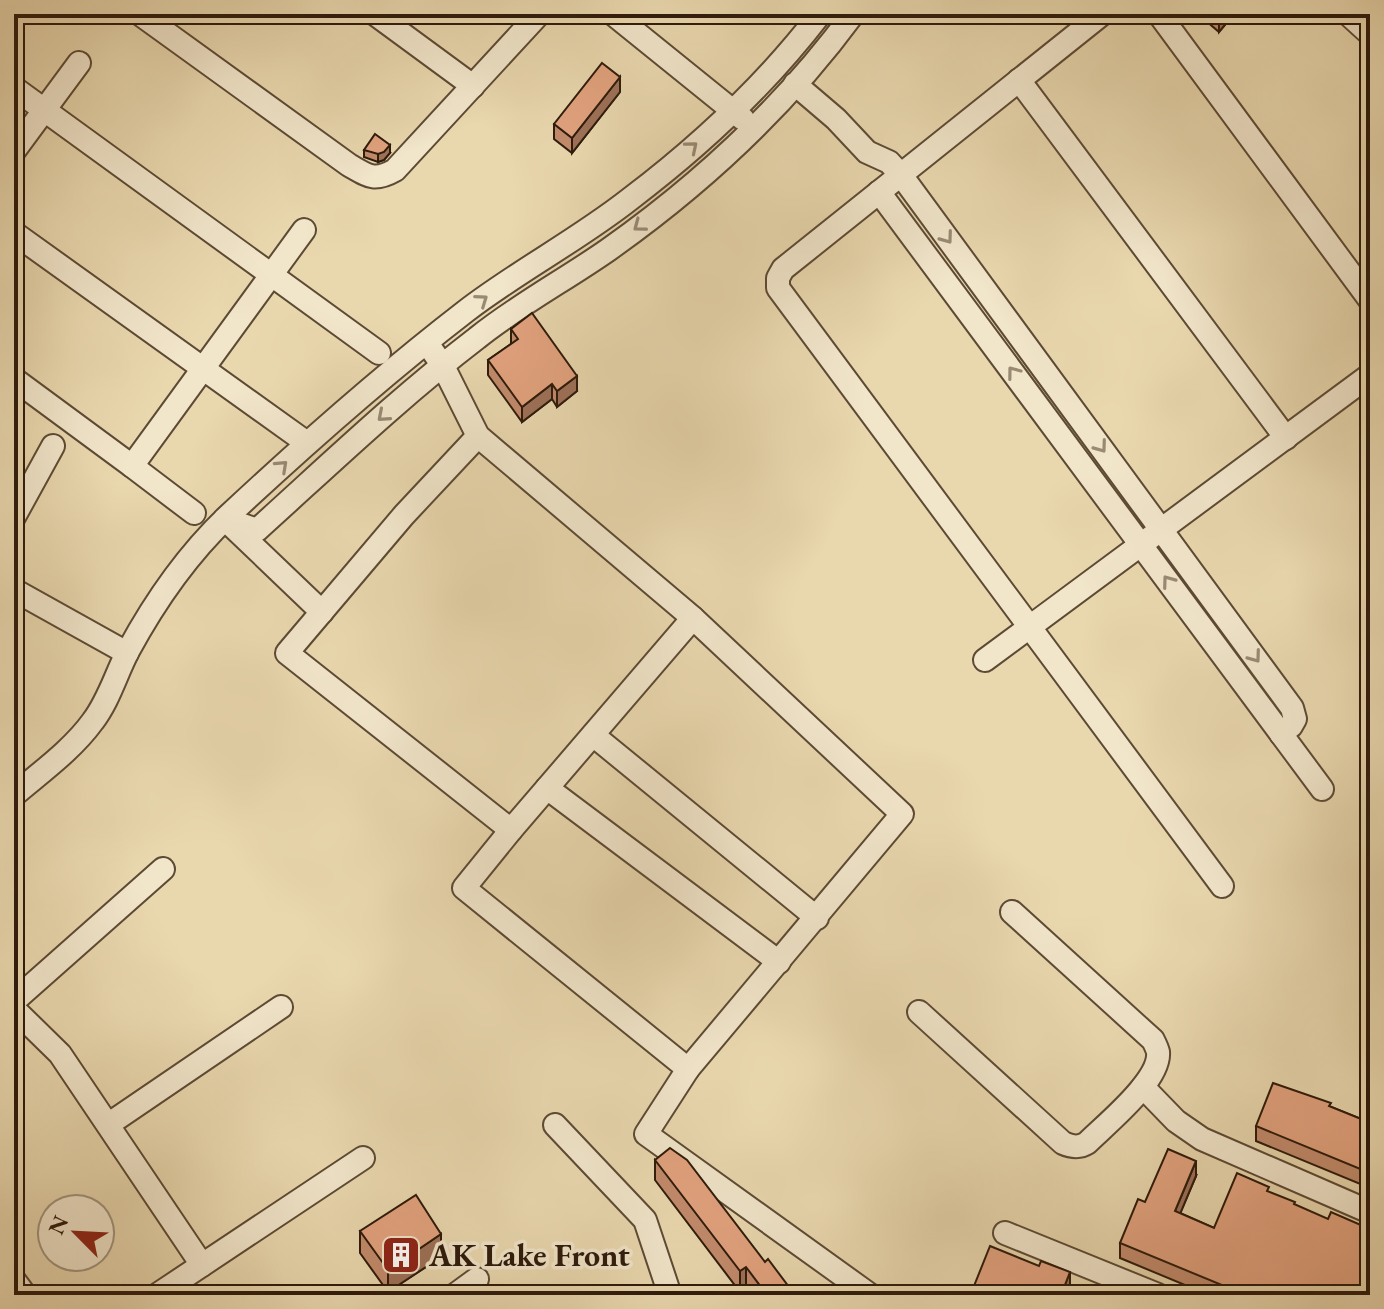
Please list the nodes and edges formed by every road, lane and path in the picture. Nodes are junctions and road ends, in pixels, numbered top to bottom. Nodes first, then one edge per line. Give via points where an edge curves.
1 (140, 14) edge
2 (375, 14) edge
3 (539, 14) edge
4 (613, 14) edge
5 (820, 14) edge
6 (853, 14) edge
7 (1102, 14) edge
8 (1159, 14) edge
9 (1348, 14) edge
10 (1370, 34) edge
11 (79, 63) dead end
12 (1019, 80) junction
13 (795, 84) junction
14 (473, 86) junction
15 (14, 88) edge
16 (44, 110) junction
17 (732, 110) junction
18 (754, 128) junction
19 (14, 151) edge
20 (867, 152) junction
21 (901, 175) junction
22 (879, 191) junction
23 (304, 230) dead end
24 (14, 233) edge
25 (271, 274) junction
26 (1370, 300) edge
27 (427, 343) junction
28 (379, 353) dead end
29 (443, 366) junction
30 (203, 369) junction
31 (1370, 375) edge
32 (14, 379) edge
33 (478, 436) junction
34 (1286, 438) junction
35 (307, 443) junction
36 (53, 446) dead end
37 (132, 466) junction
38 (194, 513) dead end
39 (14, 517) edge
40 (225, 519) junction
41 (1161, 530) junction
42 (1142, 544) junction
43 (14, 590) edge
44 (322, 612) junction
45 (693, 618) junction
46 (1030, 627) junction
47 (127, 653) junction
48 (985, 660) dead end
49 (1281, 734) junction
50 (593, 735) junction
51 (547, 788) junction
52 (1322, 789) dead end
53 (14, 795) edge
54 (511, 830) junction
55 (163, 869) dead end
56 (1222, 886) dead end
57 (1012, 912) dead end
58 (817, 918) junction
59 (779, 962) junction
60 (14, 1001) edge
61 (281, 1007) dead end
62 (14, 1009) edge
63 (919, 1012) dead end
64 (688, 1069) junction
65 (1143, 1087) junction
66 (109, 1124) junction
67 (555, 1125) dead end
68 (363, 1158) dead end
69 (1370, 1212) edge
70 (1005, 1233) dead end
71 (202, 1265) junction
72 (477, 1279) dead end
73 (14, 1280) edge
74 (25, 1295) edge
75 (157, 1295) edge
76 (455, 1295) edge
77 (670, 1295) edge
78 (870, 1295) edge
79 (1158, 1295) edge

1 - 14 street via 369,177 395,170
2 - 14 street
3 - 14 street
4 - 17 street
5 - 17 street
6 - 13 street
7 - 12 street
8 - 26 street
9 - 10 street
11 - 16 street
12 - 21 street
12 - 34 street
13 - 18 street
13 - 20 street
15 - 16 street
16 - 19 street
16 - 25 street
17 - 18 street
27 -> 17 street via 630,200
18 -> 29 street via 636,229
20 - 21 street via 889,162
20 - 22 street
21 - 22 street
21 -> 41 street
42 -> 22 street
22 - 46 street via 783,269 778,288
23 - 25 street
24 - 30 street
25 - 28 street
25 - 30 street
27 - 29 street
27 - 35 street
29 - 33 street
29 -> 40 street via 257,530
30 - 35 street
30 - 37 street
31 - 34 street
32 - 37 street
33 - 44 street
33 - 45 street
34 - 41 street
40 -> 35 street
36 - 39 street
37 - 38 street
40 - 44 street
40 - 47 street via 191,553
41 - 42 street
41 -> 49 street via 1292,708 1295,719
42 - 46 street
49 -> 42 street
43 - 47 street
44 - 54 street via 287,653
45 - 50 street
45 - 58 street via 902,814
46 - 48 street
46 - 56 street
47 - 53 street via 95,720 75,744
49 - 52 street
50 - 51 street
50 - 58 street
51 - 54 street
51 - 59 street
54 - 64 street via 464,888
55 - 60 street
57 - 65 street via 1153,1040 1158,1054
58 - 59 street
59 - 64 street
61 - 66 street
62 - 66 street via 60,1054
63 - 65 street via 1071,1146 1087,1143
64 - 78 street via 646,1134
65 - 69 street via 1202,1139
66 - 71 street
67 - 77 street via 645,1220
68 - 71 street
70 - 79 street
71 - 75 street
72 - 76 street
73 - 74 street

